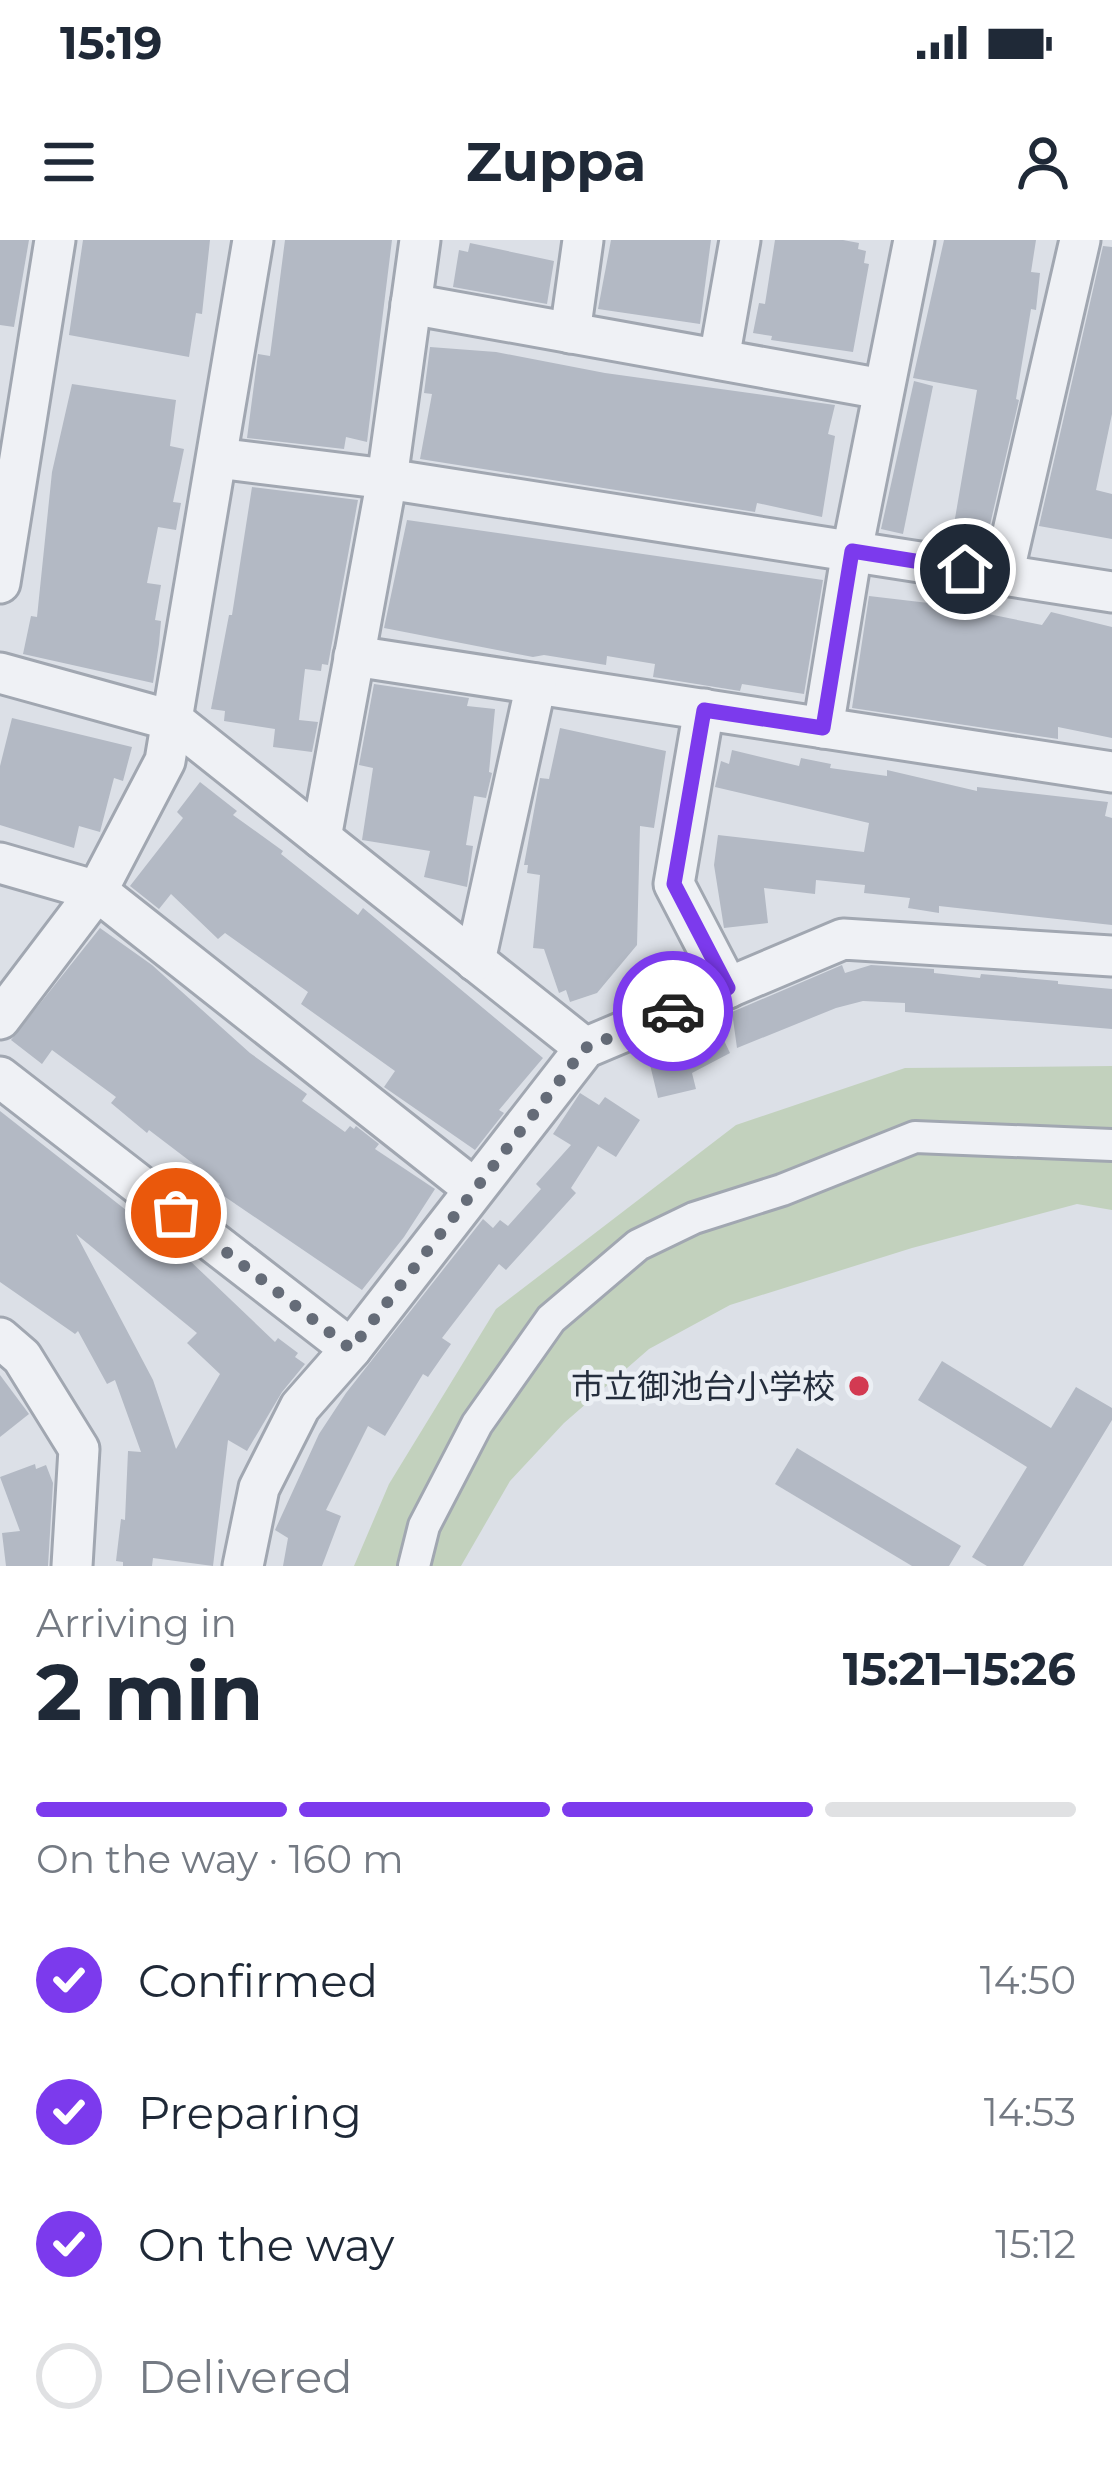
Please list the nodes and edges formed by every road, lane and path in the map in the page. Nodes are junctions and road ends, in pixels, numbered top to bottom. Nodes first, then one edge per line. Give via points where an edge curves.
1 (56, 240) edge
2 (253, 240) edge
3 (420, 240) edge
4 (583, 240) edge
5 (740, 240) edge
6 (914, 240) edge
7 (1080, 240) edge
8 (411, 304) junction
9 (570, 333) junction
10 (719, 359) junction
11 (882, 389) junction
12 (218, 458) junction
13 (387, 479) junction
14 (852, 551) junction
15 (1003, 574) junction
16 (0, 583) edge
17 (1112, 592) edge
18 (354, 656) junction
19 (0, 673) edge
20 (536, 684) junction
21 (704, 710) junction
22 (174, 721) junction
23 (823, 728) junction
24 (1112, 772) edge
25 (321, 838) junction
26 (0, 863) edge
27 (97, 891) junction
28 (1112, 956) edge
29 (475, 961) junction
30 (728, 988) junction
31 (0, 1019) edge
32 (585, 1048) junction
33 (0, 1077) edge
34 (1112, 1145) edge
35 (473, 1188) junction
36 (0, 1338) edge
37 (351, 1349) junction
38 (72, 1566) edge
39 (243, 1566) edge
40 (414, 1566) edge

1 - 16 street
2 - 12 street
3 - 8 street
4 - 9 street
5 - 10 street
6 - 11 street
7 - 15 street
8 - 9 street
8 - 13 street
9 - 10 street
10 - 11 street
11 - 14 street
12 - 13 street
12 - 22 street
13 - 14 street
13 - 18 street
14 - 15 street
14 - 23 street
15 - 17 street
18 - 20 street
18 - 25 street
19 - 22 street
20 - 21 street
20 - 29 street
21 - 23 street
21 - 30 street via 674,884
22 - 25 street
22 - 27 street via 165,761
23 - 24 street
25 - 29 street
26 - 27 street
27 - 31 street
27 - 35 street
28 - 30 street via 843,939
29 - 32 street
30 - 32 street
32 - 35 street
33 - 37 street
34 - 40 street via 915,1137 638,1245 550,1318 477,1424 424,1526
35 - 37 street
36 - 38 street via 22,1357 79,1449
37 - 39 street via 300,1407 259,1488

